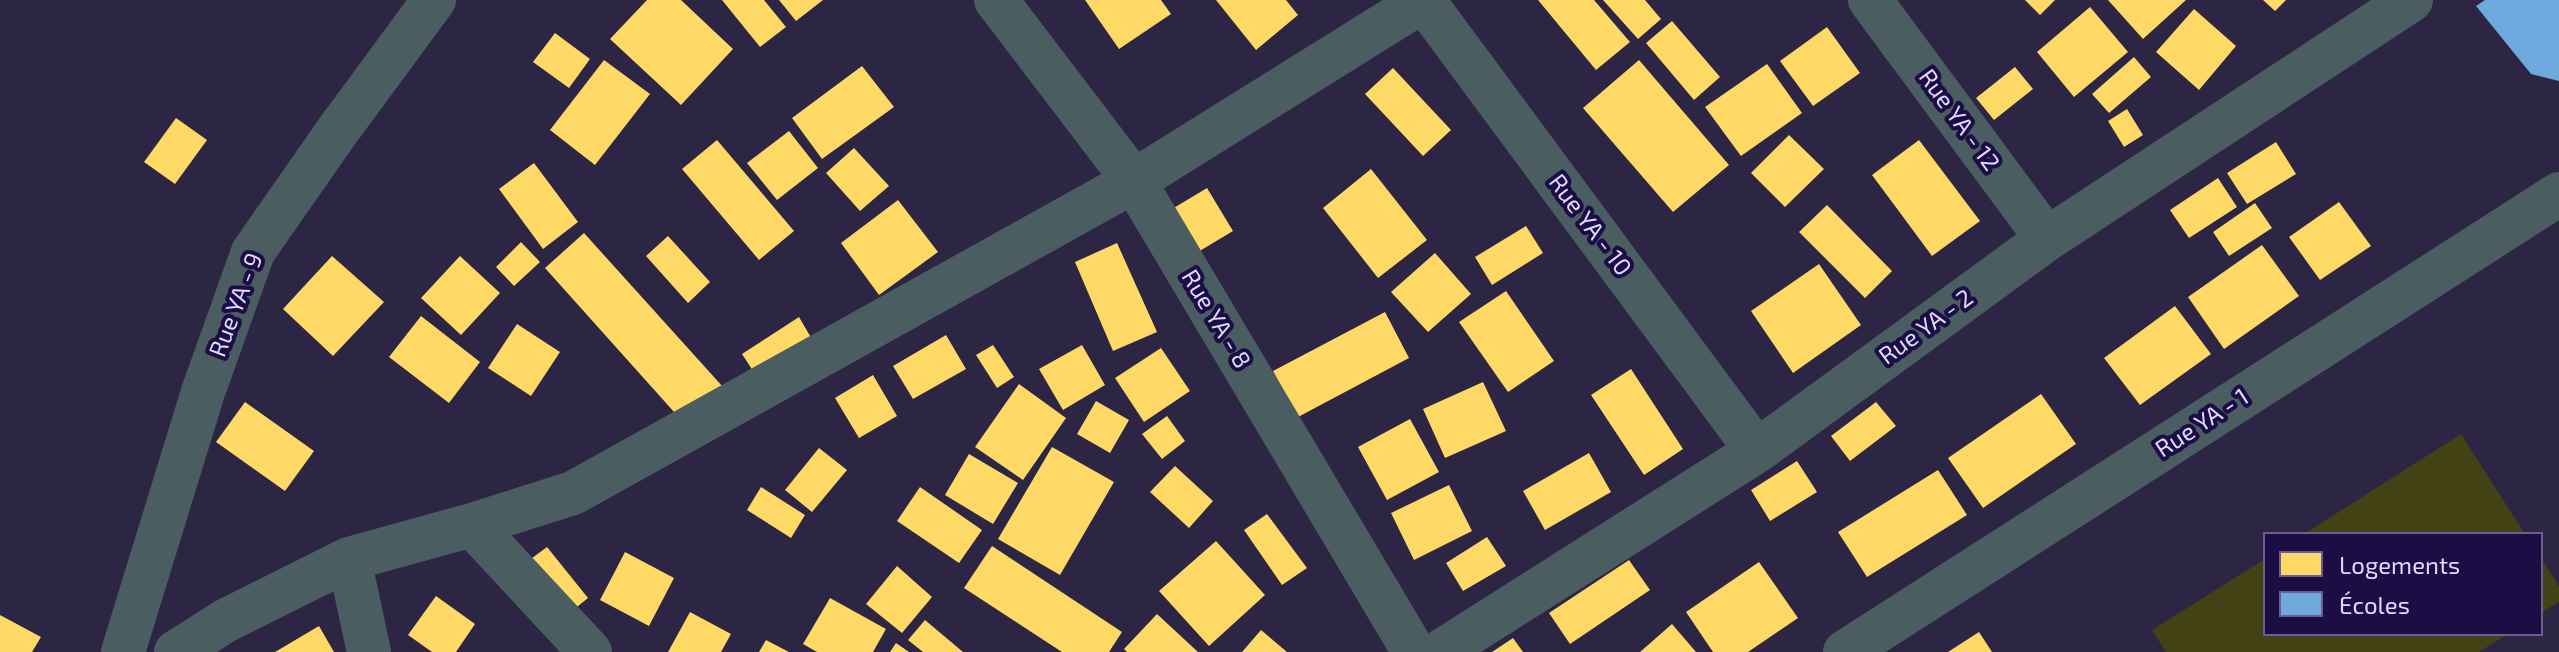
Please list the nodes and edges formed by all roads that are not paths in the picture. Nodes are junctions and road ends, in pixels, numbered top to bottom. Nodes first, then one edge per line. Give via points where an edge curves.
1 (434, 0) edge
2 (996, 0) edge
3 (1423, 0) edge
4 (1870, 0) edge
5 (2411, 0) edge
6 (1134, 181) junction
7 (2559, 194) edge
8 (2047, 239) junction
9 (1757, 451) junction
10 (472, 525) junction
11 (349, 559) junction
12 (123, 652) edge
13 (176, 652) edge
14 (369, 652) edge
15 (590, 652) edge
16 (1414, 652) edge
17 (1440, 652) edge
18 (1845, 652) edge

1 - 12 street, Rue YA - 9 via 253,252 203,392
2 - 6 street, Rue YA - 8
3 - 6 street
3 - 9 street, Rue YA - 10
4 - 8 street, Rue YA - 12
5 - 8 street, Rue YA - 2
6 - 10 street via 573,493
6 - 16 street, Rue YA - 8
7 - 18 street, Rue YA - 1
8 - 9 street, Rue YA - 2
9 - 17 street, Rue YA - 2
10 - 11 street
10 - 15 street
11 - 13 street via 225,621
11 - 14 street

